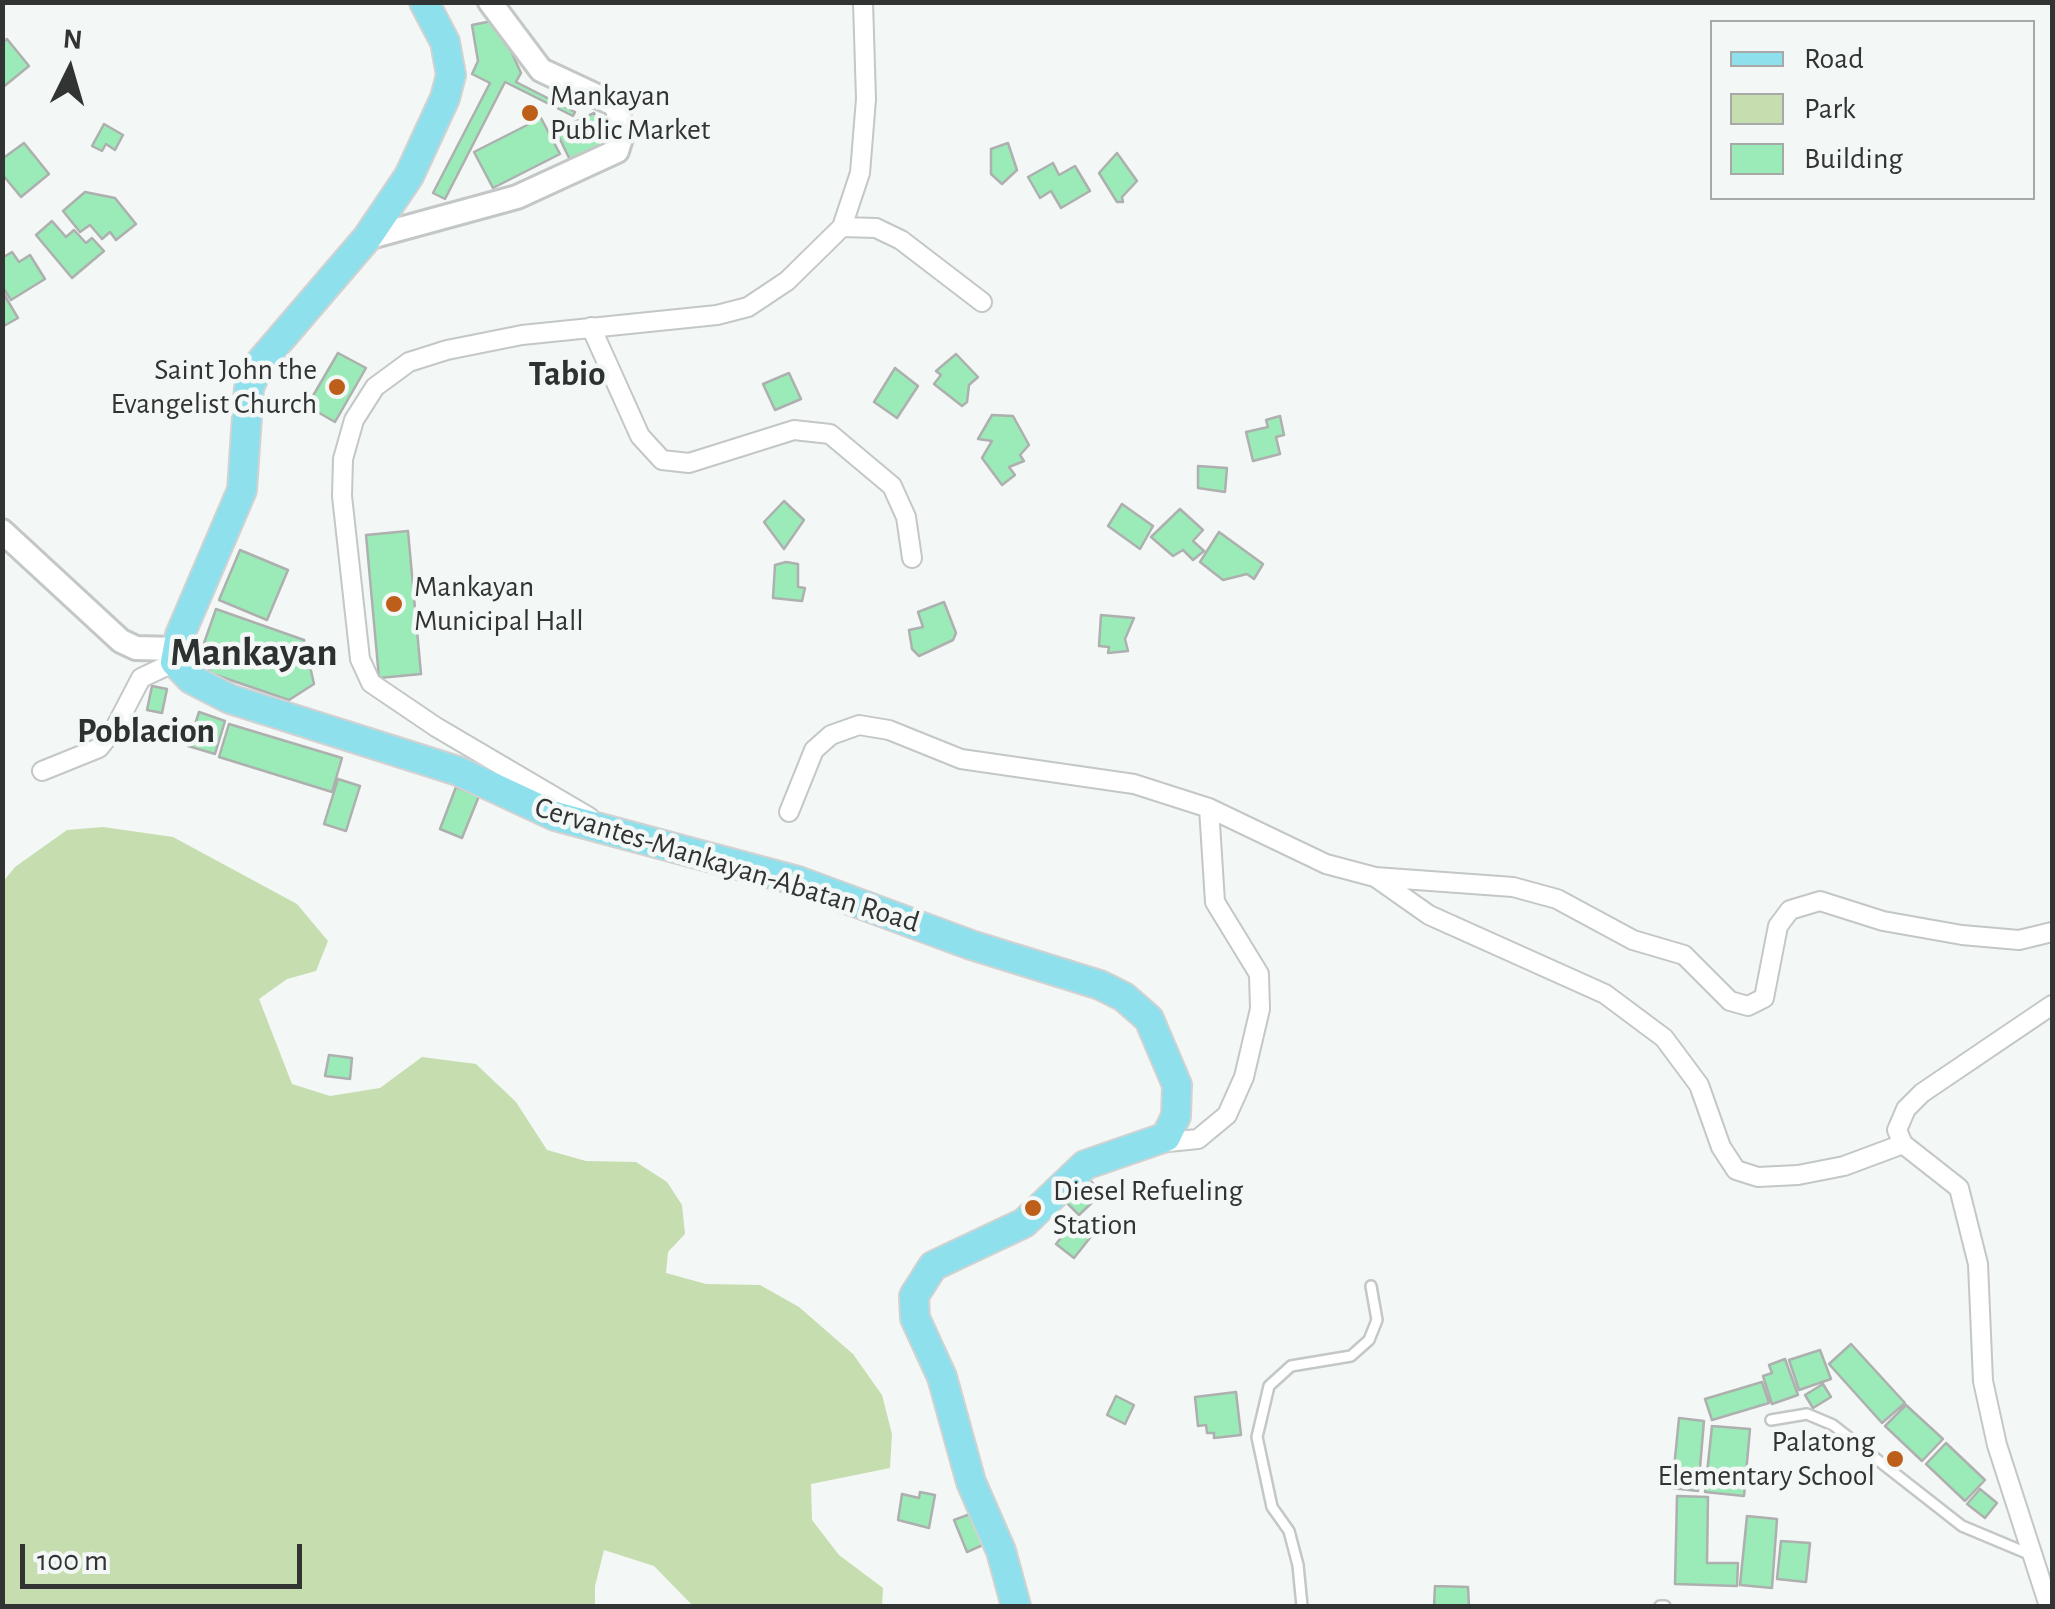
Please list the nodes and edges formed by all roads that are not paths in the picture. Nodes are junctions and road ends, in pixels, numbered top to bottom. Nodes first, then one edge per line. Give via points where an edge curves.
1 (424, 2) edge
2 (490, 2) edge
3 (862, 2) edge
4 (842, 227) junction
5 (367, 238) junction
6 (982, 302) dead end
7 (590, 327) junction
8 (2, 530) edge
9 (912, 558) dead end
10 (176, 656) junction
11 (42, 771) dead end
12 (1209, 808) junction
13 (789, 812) dead end
14 (619, 835) junction
15 (1375, 877) junction
16 (2052, 932) edge
17 (2052, 1005) edge
18 (1157, 1142) junction
19 (1903, 1144) junction
20 (1371, 1286) dead end
21 (1771, 1420) dead end
22 (2032, 1555) junction
23 (1016, 1606) edge
24 (1302, 1606) edge
25 (2049, 1606) edge

1 - 5 main road via 445,42 451,76 409,176
2 - 5 street via 541,70 616,105 623,132 617,152 517,197
3 - 4 street via 866,99 860,174
4 - 6 street via 876,228 902,240
4 - 7 street via 788,281 748,307
5 - 10 main road via 259,364 249,388 242,490
7 - 9 street via 640,436 662,460 689,463 794,430 830,434 892,486 906,517
7 - 14 street via 447,350 409,362 374,387 354,420 344,460 343,538 360,659 371,682 436,728
8 - 10 street via 121,641
10 - 11 street via 140,678 99,748
10 - 14 main road, Cervantes-Mankayan-Abatan Road via 190,679 230,699 458,770 555,816
12 - 13 street via 1134,784 962,759 859,725 814,750
12 - 15 street via 1326,864
12 - 18 street via 1215,902 1259,974 1260,1009 1227,1115 1198,1140
14 - 18 main road, Cervantes-Mankayan-Abatan Road via 798,881 1124,997 1155,1029 1177,1085 1176,1116
15 - 16 street via 1469,880 1557,899 1633,940 1684,955 1730,1002 1748,1006 1764,998 1778,926 1790,910 1820,901 1962,935 2019,940
15 - 19 street via 1430,916 1605,994 1664,1038 1699,1085 1720,1147 1736,1170 1798,1175
17 - 19 street via 1922,1092 1906,1108 1898,1130
18 - 23 main road via 1085,1165 1024,1224 933,1266 914,1296 915,1318 942,1377
19 - 22 street via 1960,1188 1978,1264 1983,1380
20 - 24 lane via 1377,1320 1369,1340 1351,1356 1291,1366 1269,1386 1257,1437 1272,1507 1289,1531
21 - 22 lane via 1807,1414 1833,1426 1962,1526
22 - 25 street

